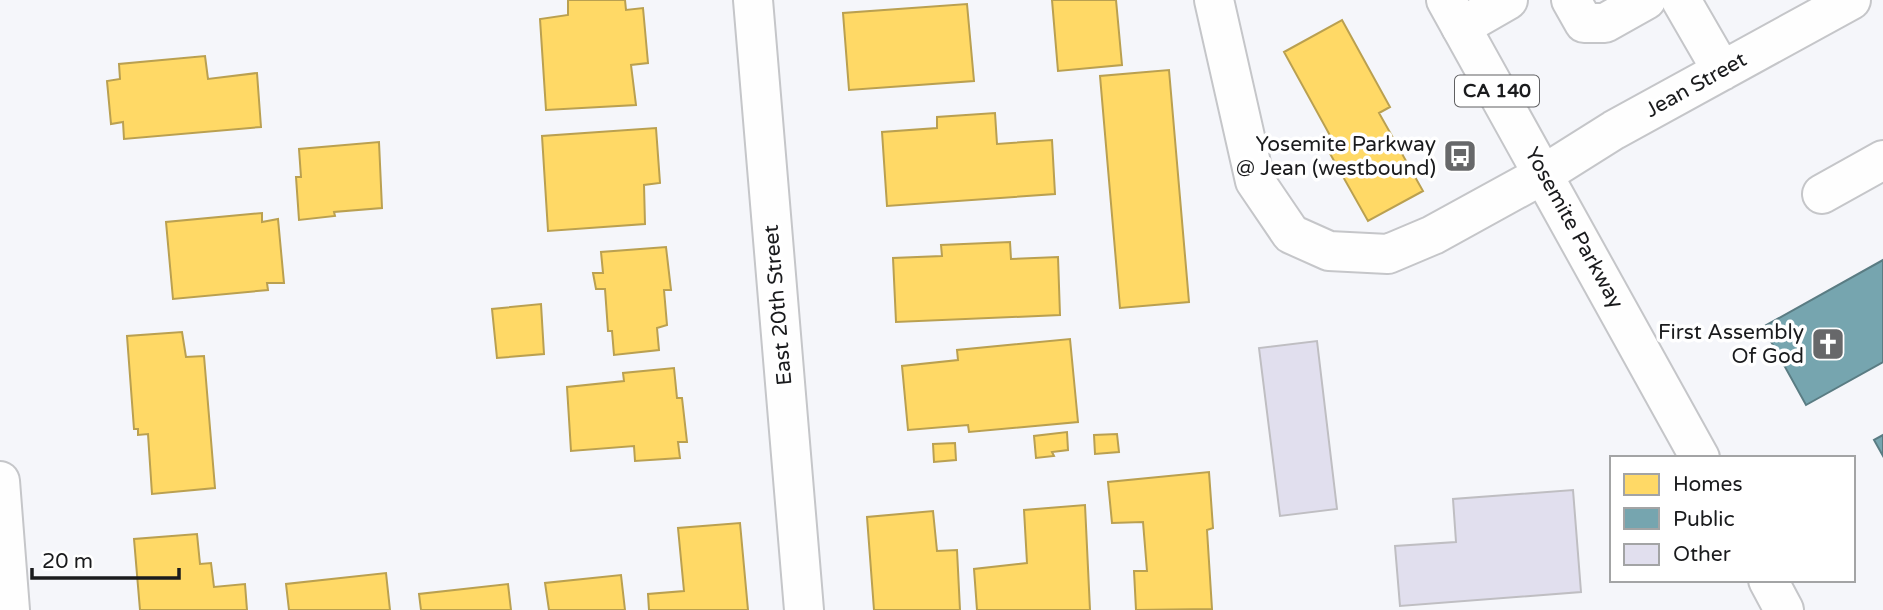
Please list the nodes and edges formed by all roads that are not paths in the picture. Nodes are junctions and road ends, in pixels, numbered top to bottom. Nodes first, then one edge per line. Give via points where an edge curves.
1 (753, 0) edge
2 (1214, 0) edge
3 (1508, 0) edge
4 (1571, 0) edge
5 (1646, 0) edge
6 (1681, 0) edge
7 (1851, 0) edge
8 (1453, 13) edge
9 (1722, 71) junction
10 (1883, 160) edge
11 (1544, 174) junction
12 (1822, 194) dead end
13 (1699, 456) edge
14 (0, 481) edge
15 (1769, 582) edge
16 (10, 610) edge
17 (804, 610) edge
18 (1784, 610) edge

1 - 17 street, East 20th Street
2 - 11 street, Jean Street via 1255,181 1291,234 1329,251 1388,254 1433,235
3 - 8 street
4 - 5 street via 1584,23 1605,23
6 - 9 street
7 - 9 street, Jean Street
8 - 11 street, Yosemite Parkway / CA 140
9 - 11 street, Jean Street
10 - 12 street
11 - 13 street, Yosemite Parkway / CA 140
14 - 16 street
15 - 18 street

